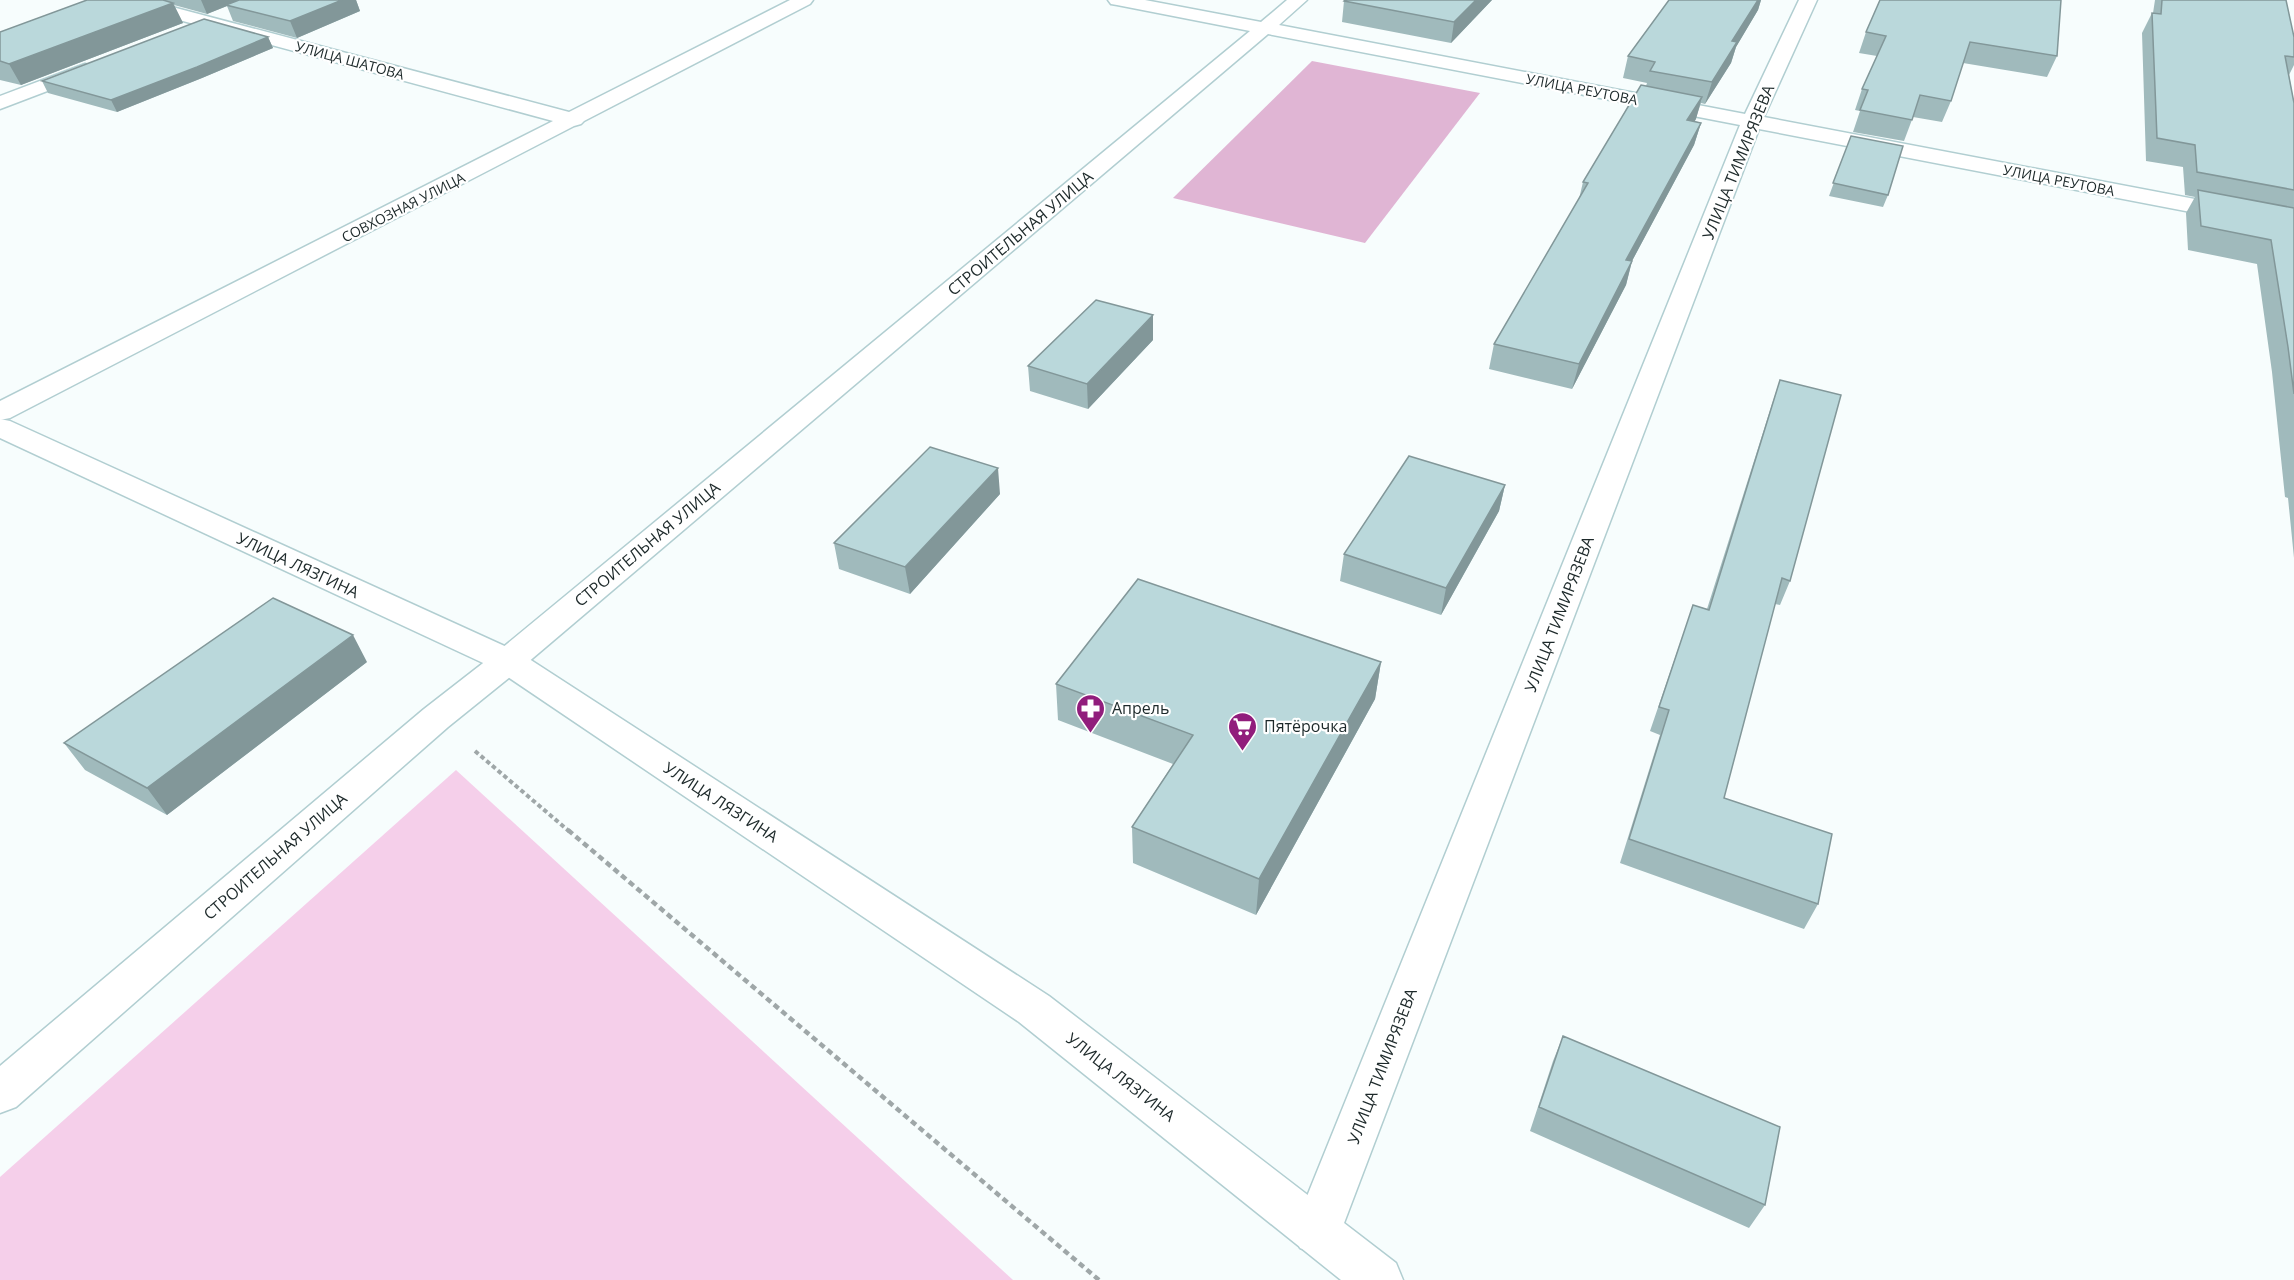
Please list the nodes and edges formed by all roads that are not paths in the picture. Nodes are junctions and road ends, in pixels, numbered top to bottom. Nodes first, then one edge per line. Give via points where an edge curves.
1 (126, 0) edge
2 (804, 0) edge
3 (1117, 0) edge
4 (1298, 0) edge
5 (1808, 0) edge
6 (236, 11) edge
7 (208, 23) junction
8 (1264, 28) junction
9 (175, 35) edge
10 (99, 65) edge
11 (0, 103) edge
12 (574, 120) junction
13 (1752, 121) junction
14 (2294, 225) edge
15 (0, 412) edge
16 (0, 427) edge
17 (508, 661) junction
18 (0, 1092) edge
19 (1317, 1231) junction
20 (1380, 1280) edge

1 - 7 street, УЛИЦА ШАТОВА
2 - 12 street, СОВХОЗНАЯ УЛИЦА
3 - 8 street, УЛИЦА РЕУТОВА
4 - 8 street, СТРОИТЕЛЬНАЯ УЛИЦА
5 - 13 street, УЛИЦА ТИМИРЯЗЕВА
6 - 7 street
7 - 9 street
7 - 12 street, УЛИЦА ШАТОВА
8 - 13 street, УЛИЦА РЕУТОВА
8 - 17 street, СТРОИТЕЛЬНАЯ УЛИЦА
10 - 11 street
12 - 15 street, СОВХОЗНАЯ УЛИЦА
13 - 14 street, УЛИЦА РЕУТОВА
13 - 19 street, УЛИЦА ТИМИРЯЗЕВА
16 - 17 street, УЛИЦА ЛЯЗГИНА
17 - 18 street, СТРОИТЕЛЬНАЯ УЛИЦА via 436,717
17 - 19 street, УЛИЦА ЛЯЗГИНА via 1034,1009
19 - 20 street, УЛИЦА ЛЯЗГИНА

